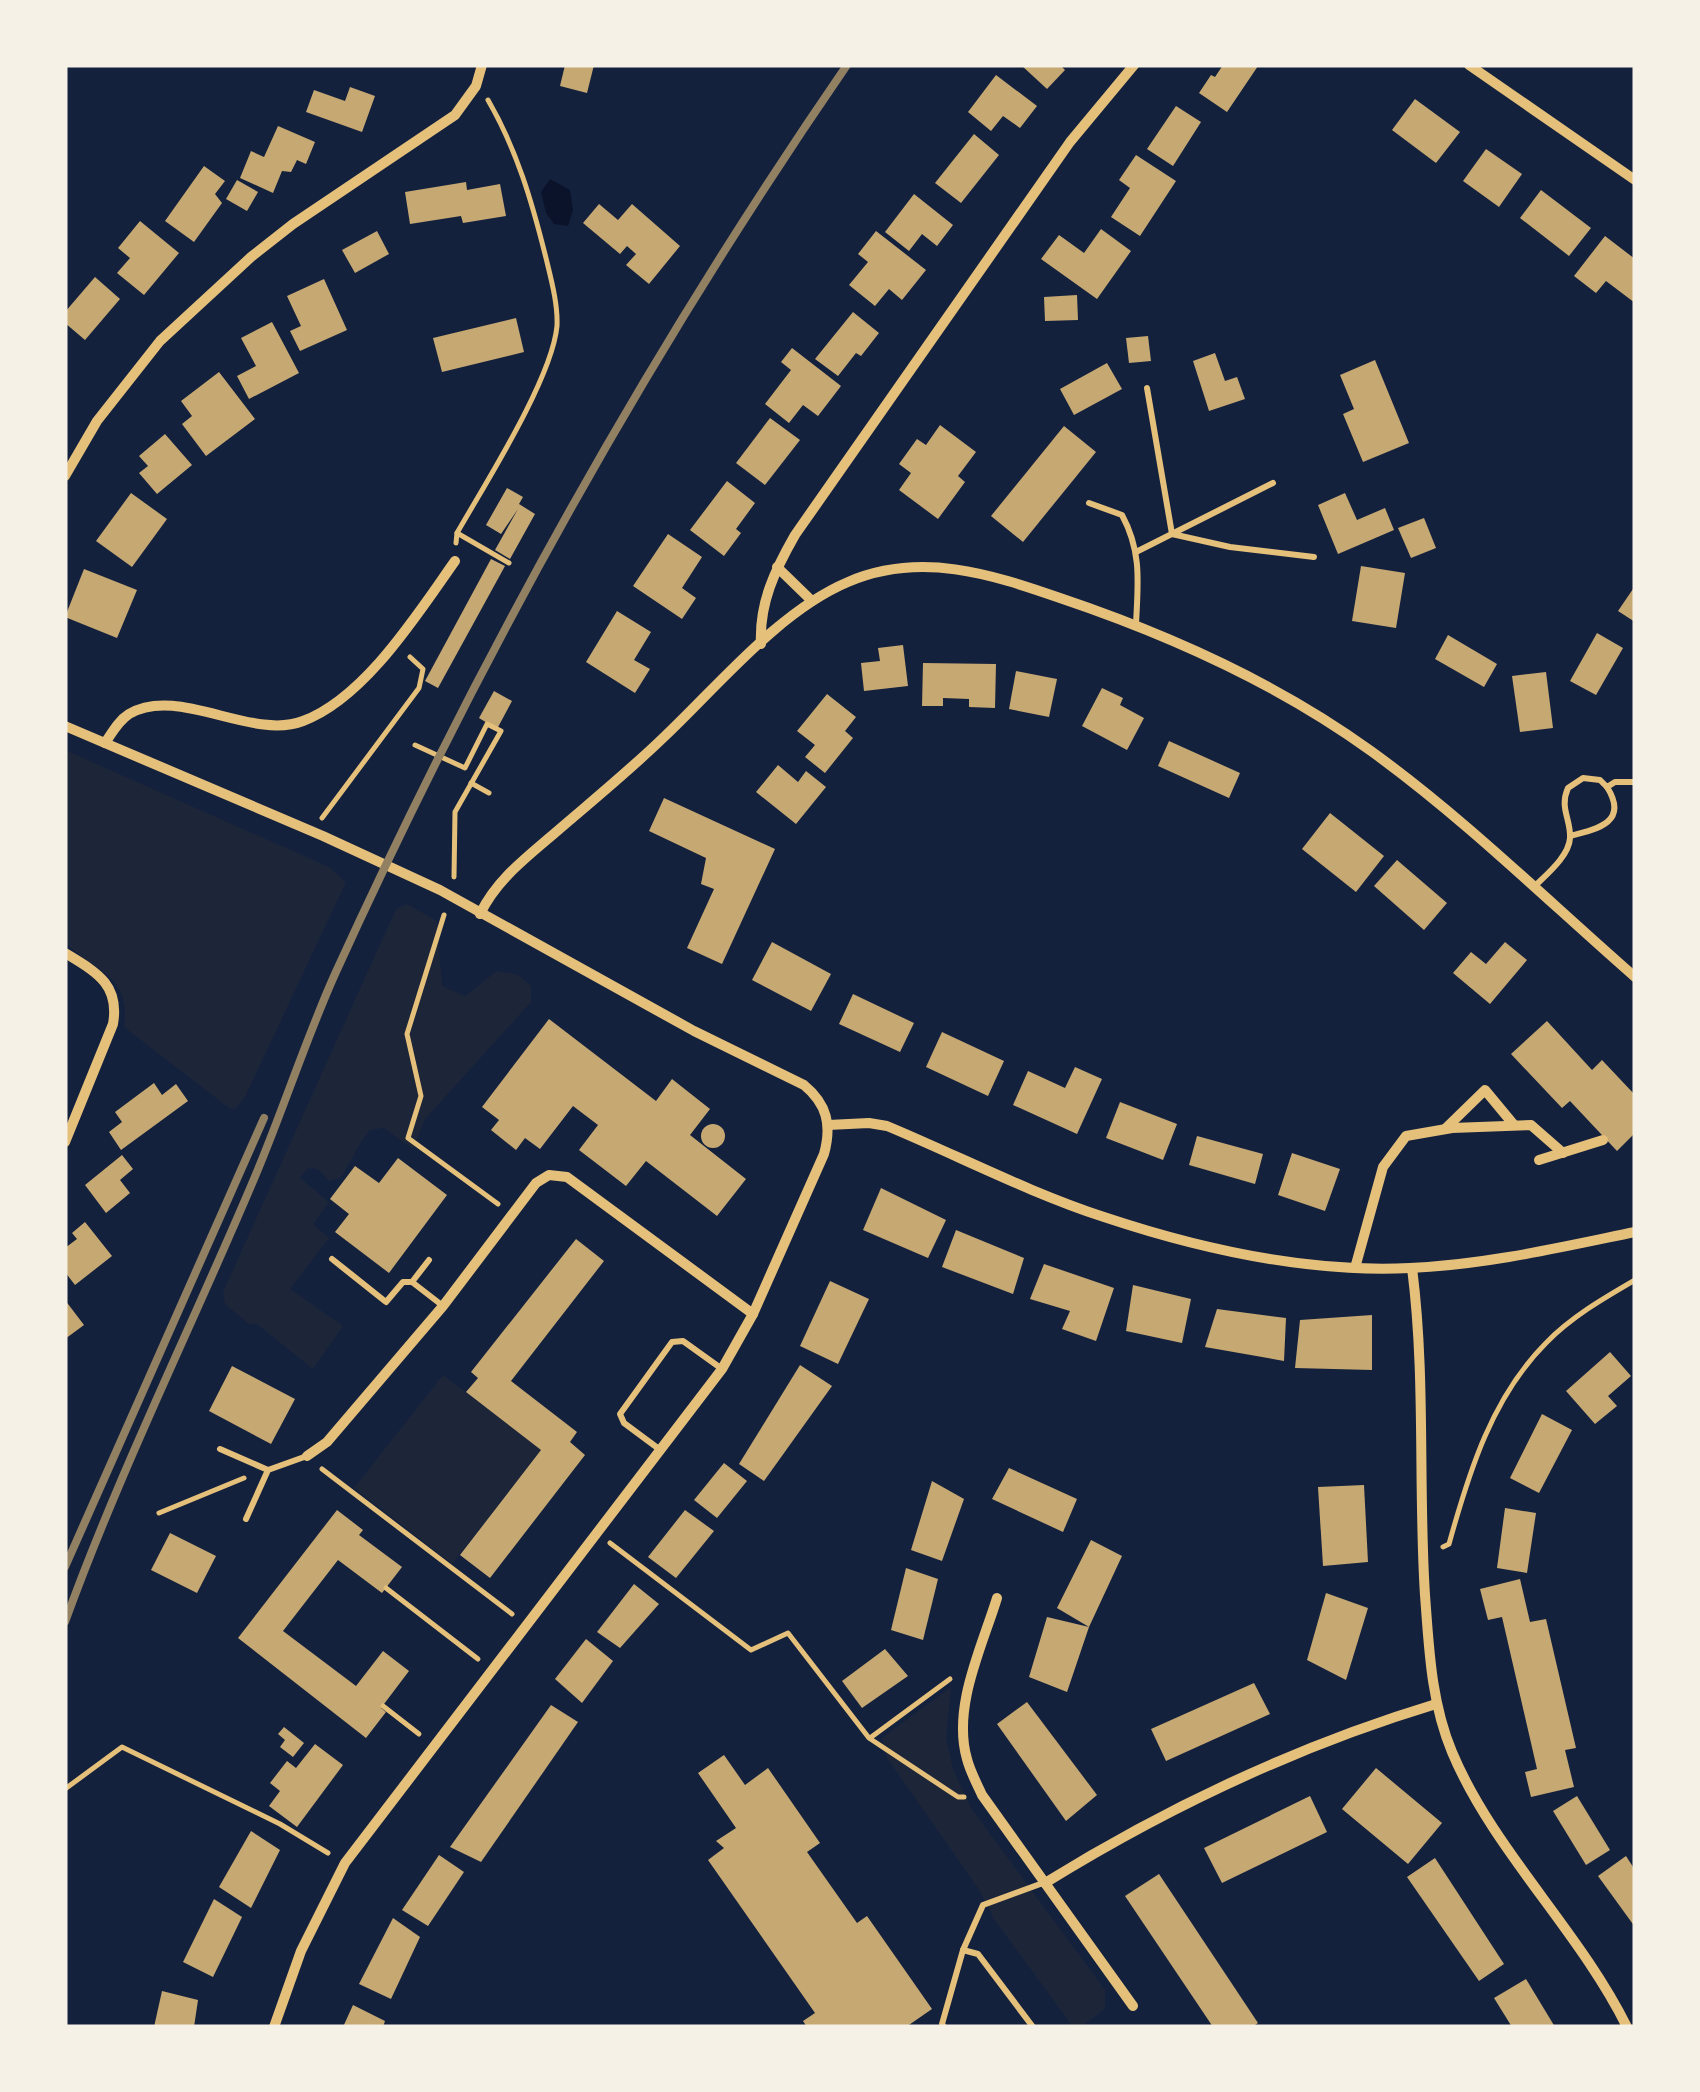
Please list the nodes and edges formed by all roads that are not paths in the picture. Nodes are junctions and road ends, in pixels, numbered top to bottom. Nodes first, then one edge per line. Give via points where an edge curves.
1 (482, 65) edge
2 (1134, 65) edge
3 (1469, 65) edge
4 (1635, 180) edge
5 (1147, 388) dead end
6 (65, 476) edge
7 (1273, 483) dead end
8 (1088, 503) dead end
9 (1172, 534) junction
10 (1136, 552) junction
11 (1314, 557) dead end
12 (455, 561) road end
13 (777, 567) junction
14 (812, 601) junction
15 (1136, 624) junction
16 (761, 644) junction
17 (65, 726) edge
18 (106, 744) junction
19 (1635, 782) edge
20 (1607, 787) junction
21 (1570, 836) junction
22 (1534, 888) junction
23 (480, 914) junction
24 (65, 953) edge
25 (1635, 977) edge
26 (828, 1125) junction
27 (1514, 1126) junction
28 (1446, 1128) junction
29 (1603, 1140) dead end
30 (65, 1142) edge
31 (1563, 1153) junction
32 (1539, 1160) dead end
33 (1635, 1232) edge
34 (332, 1259) dead end
35 (429, 1260) dead end
36 (1355, 1268) junction
37 (1412, 1268) junction
38 (412, 1282) junction
39 (443, 1306) junction
40 (753, 1314) junction
41 (722, 1369) junction
42 (220, 1449) dead end
43 (660, 1450) junction
44 (307, 1456) joint
45 (268, 1470) junction
46 (246, 1518) dead end
47 (998, 1598) dead end
48 (1436, 1704) junction
49 (1044, 1882) junction
50 (963, 1950) junction
51 (1133, 2006) dead end
52 (274, 2027) edge
53 (944, 2027) edge
54 (1032, 2027) edge
55 (1627, 2027) edge

1 - 6 street via 455,115 293,224 160,341 97,420
2 - 13 street via 1070,142
3 - 4 street
5 - 9 lane
7 - 9 lane
8 - 10 lane via 1122,515
9 - 10 lane
9 - 11 lane
10 - 15 lane
12 - 18 street via 396,645 323,712 280,726 165,707 137,710
13 - 14 street
13 - 16 street via 765,596
14 - 15 street via 882,571 952,567
14 - 16 street
15 - 22 street via 1256,679 1370,750
16 - 23 street via 501,880
17 - 18 street
18 - 23 street via 324,836
19 - 20 lane
20 - 21 lane via 1614,814 1598,828
20 - 21 lane via 1583,778 1568,788 1563,811
21 - 22 lane via 1560,860
22 - 25 street
23 - 26 street via 804,1085 826,1109
24 - 30 street via 109,986 116,1006
26 - 36 street via 887,1126 1103,1217 1200,1243
26 - 40 street via 824,1154
27 - 28 street
27 - 28 street via 1485,1090
27 - 31 street via 1531,1125
28 - 36 street via 1406,1136 1383,1167
29 - 31 street
31 - 32 street
33 - 37 street
34 - 38 lane via 386,1302 402,1282
35 - 38 lane
36 - 37 street
37 - 48 street
38 - 39 lane
39 - 40 street via 536,1183 550,1175 568,1176
39 - 44 street via 327,1442
40 - 41 street
41 - 43 street
41 - 43 lane via 683,1341 672,1342 620,1414
42 - 45 lane
43 - 52 street via 345,1864 301,1951
44 - 45 lane
45 - 46 lane
47 - 49 street via 971,1679 963,1723 966,1758 982,1796
48 - 49 street via 1250,1772
48 - 55 street via 1479,1804
49 - 50 lane via 983,1905
49 - 51 street
50 - 53 lane
50 - 54 lane via 978,1954

